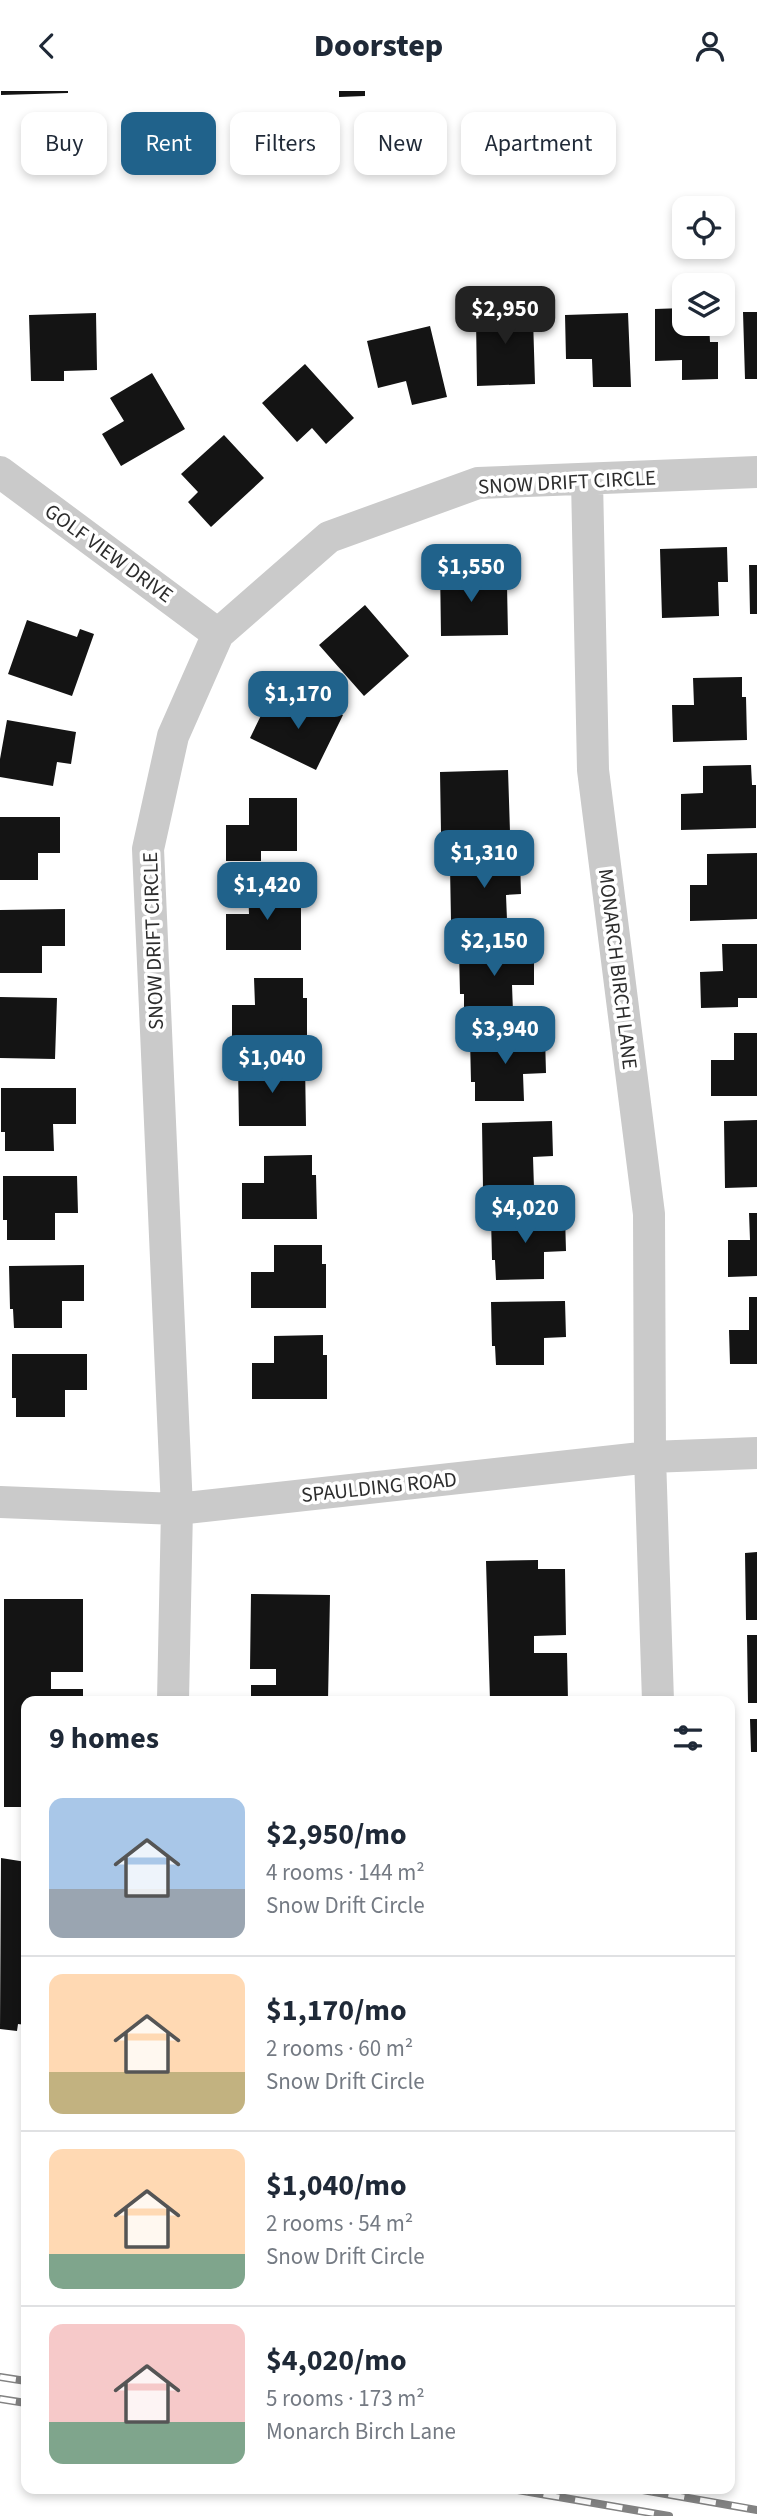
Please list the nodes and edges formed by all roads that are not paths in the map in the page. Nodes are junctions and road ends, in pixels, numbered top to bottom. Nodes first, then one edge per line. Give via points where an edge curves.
1 (0, 472) edge
2 (757, 473) edge
3 (587, 481) junction
4 (218, 634) junction
5 (757, 1453) edge
6 (650, 1457) junction
7 (0, 1502) edge
8 (177, 1509) junction
9 (173, 1696) edge
10 (658, 1696) edge

1 - 4 street, GOLF VIEW DRIVE
2 - 3 street, SNOW DRIFT CIRCLE
3 - 4 street, SNOW DRIFT CIRCLE via 478,483 329,537
3 - 6 street, MONARCH BIRCH LANE via 593,771 649,1214
4 - 8 street, SNOW DRIFT CIRCLE via 173,736 148,849
5 - 6 street, SPAULDING ROAD
6 - 8 street, SPAULDING ROAD
6 - 10 street, MONARCH BIRCH LANE
7 - 8 street, SPAULDING ROAD
8 - 9 street, SNOW DRIFT CIRCLE

